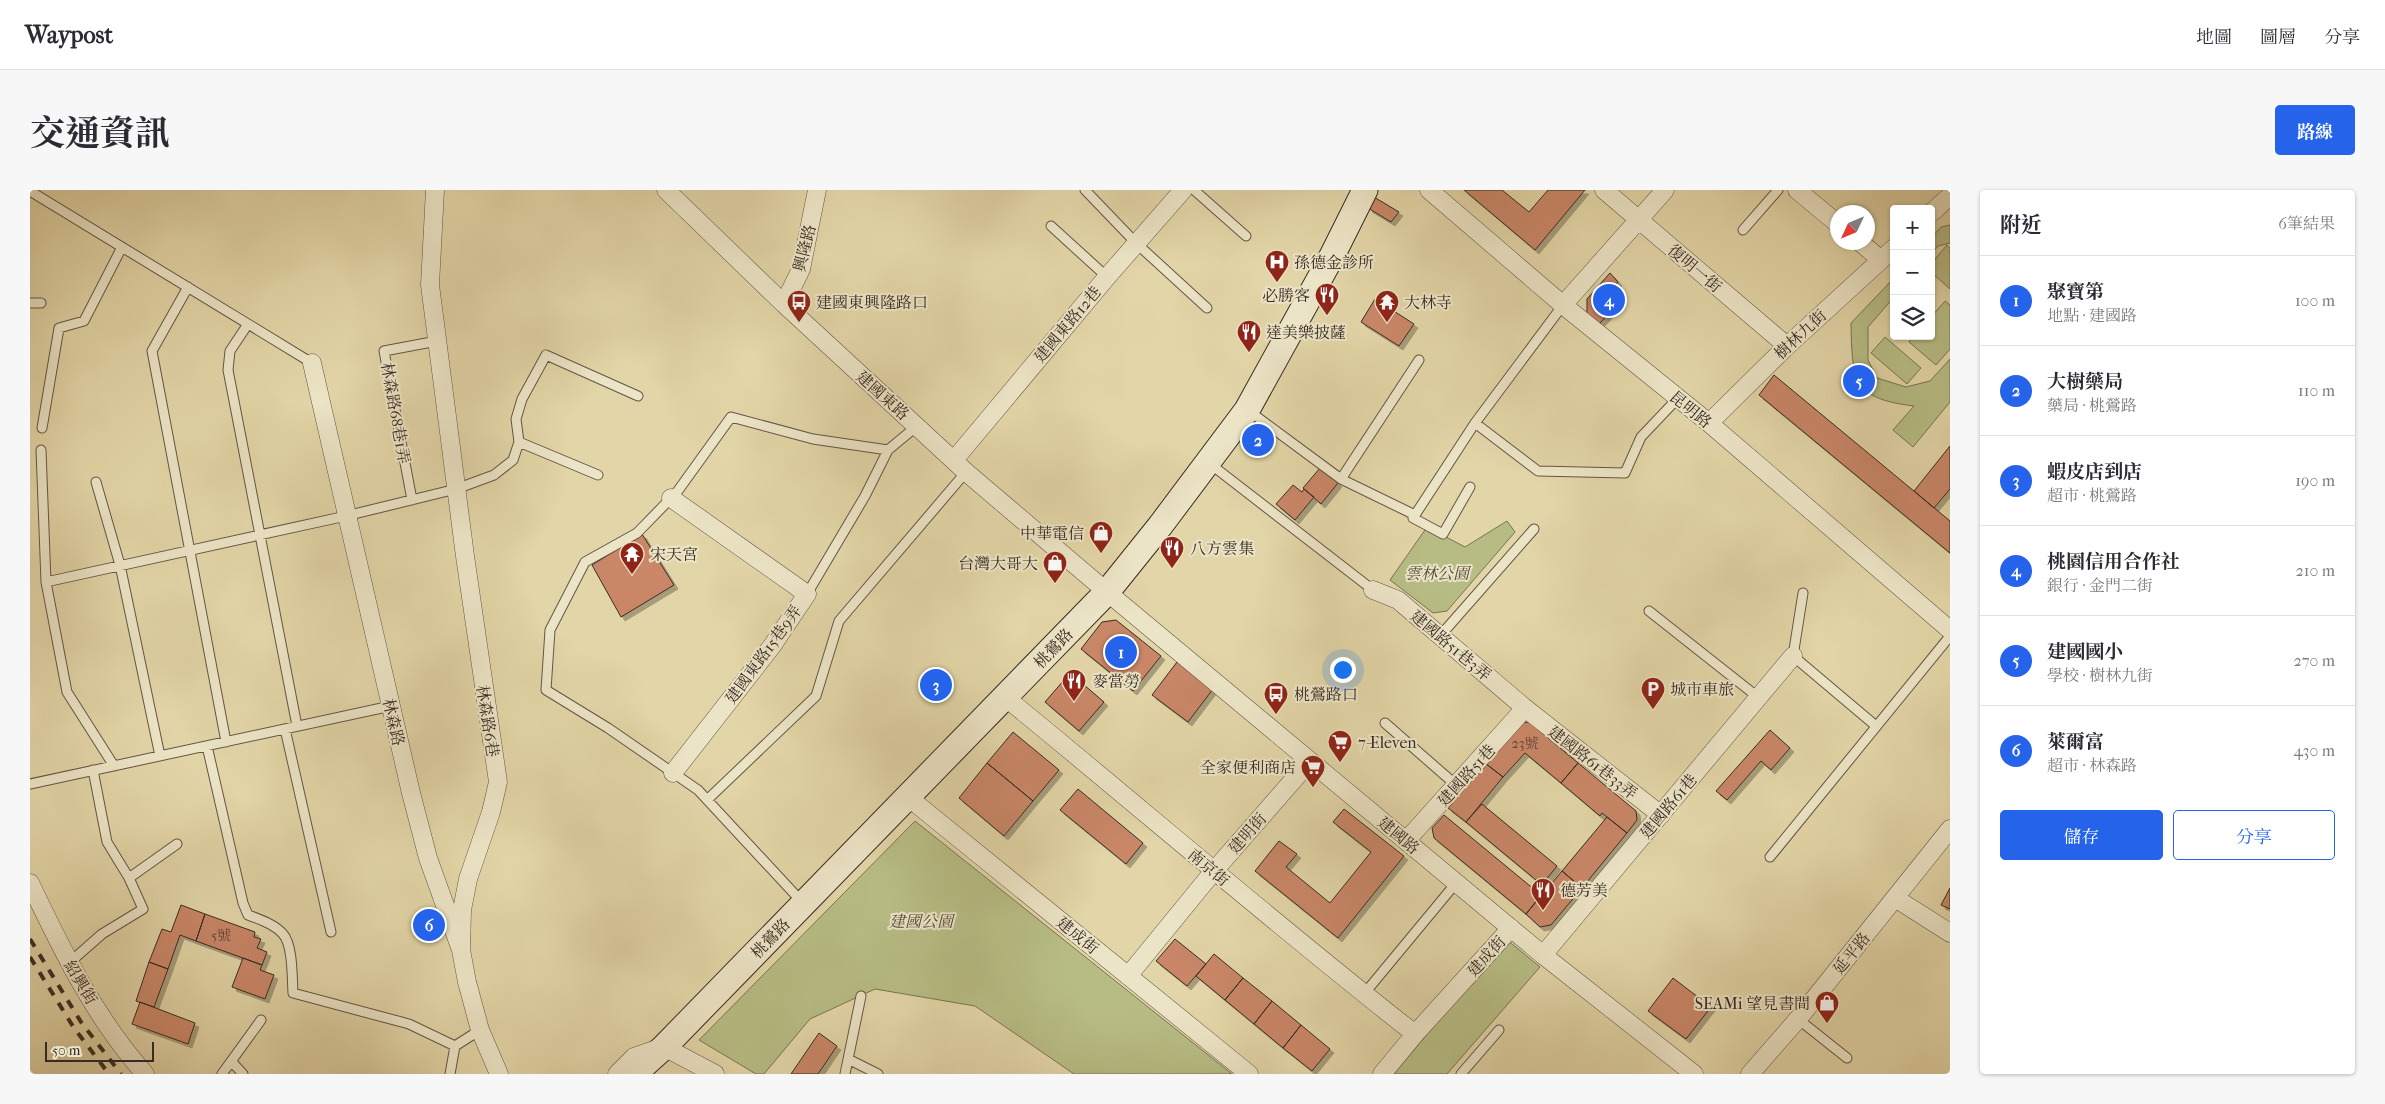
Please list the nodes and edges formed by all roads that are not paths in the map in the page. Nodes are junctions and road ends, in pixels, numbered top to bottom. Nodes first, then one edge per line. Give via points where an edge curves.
1 (435, 190) edge
2 (666, 190) edge
3 (817, 190) edge
4 (1086, 190) edge
5 (1183, 190) edge
6 (1194, 190) edge
7 (1365, 190) edge
8 (1429, 190) edge
9 (1604, 190) edge
10 (1665, 190) edge
11 (1778, 190) edge
12 (1797, 190) edge
13 (30, 191) edge
14 (1950, 196) edge
15 (1935, 209) edge
16 (1830, 217) edge
17 (1638, 220) junction
18 (1051, 226) dead end
19 (1743, 230) dead end
20 (1246, 236) dead end
21 (1136, 243) junction
22 (122, 247) junction
23 (1875, 249) edge
24 (1887, 254) edge
25 (1107, 277) junction
26 (188, 287) junction
27 (30, 303) edge
28 (41, 303) dead end
29 (784, 304) junction
30 (1563, 306) junction
31 (1207, 308) dead end
32 (248, 324) junction
33 (437, 341) junction
34 (1787, 346) junction
35 (1419, 360) dead end
36 (312, 363) joint
37 (638, 396) dead end
38 (1678, 398) junction
39 (1247, 410) junction
40 (1474, 423) junction
41 (1709, 423) junction
42 (917, 426) junction
43 (42, 428) dead end
44 (519, 442) junction
45 (42, 450) dead end
46 (888, 450) junction
47 (1207, 462) junction
48 (960, 466) junction
49 (598, 476) dead end
50 (1341, 479) junction
51 (96, 482) dead end
52 (1470, 487) dead end
53 (456, 489) junction
54 (671, 498) junction
55 (412, 500) junction
56 (1415, 515) junction
57 (346, 516) junction
58 (1534, 529) dead end
59 (260, 534) junction
60 (190, 550) junction
61 (120, 565) junction
62 (46, 582) junction
63 (1373, 590) joint
64 (1107, 592) junction
65 (1802, 593) dead end
66 (807, 594) junction
67 (1649, 611) dead end
68 (1950, 630) edge
69 (1440, 636) junction
70 (1950, 636) edge
71 (1793, 656) junction
72 (1005, 697) junction
73 (1758, 698) junction
74 (390, 706) junction
75 (1525, 708) junction
76 (1385, 722) dead end
77 (297, 726) junction
78 (1876, 726) junction
79 (285, 729) junction
80 (226, 742) junction
81 (207, 746) junction
82 (160, 756) junction
83 (1310, 761) junction
84 (114, 766) junction
85 (93, 770) junction
86 (673, 773) junction
87 (30, 784) edge
88 (1456, 786) junction
89 (908, 797) junction
90 (707, 800) junction
91 (1661, 816) junction
92 (1950, 829) edge
93 (1406, 841) junction
94 (177, 844) dead end
95 (1770, 857) dead end
96 (1213, 872) junction
97 (129, 878) junction
98 (30, 883) edge
99 (1456, 883) junction
100 (1895, 898) junction
101 (804, 904) junction
102 (1511, 928) junction
103 (331, 932) dead end
104 (1950, 932) edge
105 (461, 950) junction
106 (1544, 955) junction
107 (69, 964) junction
108 (1128, 976) junction
109 (1364, 994) junction
110 (861, 996) dead end
111 (1798, 1019) junction
112 (261, 1020) dead end
113 (480, 1030) junction
114 (1499, 1030) dead end
115 (1415, 1034) junction
116 (455, 1046) junction
117 (664, 1047) junction
118 (1847, 1058) dead end
119 (848, 1059) junction
120 (231, 1061) junction
121 (643, 1071) edge
122 (145, 1074) edge
123 (222, 1074) edge
124 (243, 1074) edge
125 (450, 1074) edge
126 (499, 1074) edge
127 (617, 1074) edge
128 (715, 1074) edge
129 (845, 1074) edge
130 (878, 1074) edge
131 (1249, 1074) edge
132 (1382, 1074) edge
133 (1462, 1074) edge
134 (1694, 1074) edge
135 (1750, 1074) edge

1 - 33 street via 430,286
2 - 29 street, 建國東路
3 - 29 street, 興隆路 via 801,269
4 - 21 lane
5 - 21 street, 建國東路12巷
6 - 20 lane
7 - 39 main road, 桃鶯路
8 - 30 street, 昆明路
9 - 17 street, 復明一街
10 - 17 street
11 - 19 lane
12 - 16 street
13 - 22 lane
14 - 15 street
17 - 30 street
17 - 34 street, 復明一街
18 - 25 lane
21 - 25 street, 建國東路12巷
21 - 31 lane
22 - 26 lane
22 - 43 lane via 84,320 59,328
23 - 24 street
24 - 34 street, 樹林九街
25 - 48 street, 建國東路12巷
26 - 32 lane
26 - 60 lane via 152,351
27 - 28 lane
29 - 42 street, 建國東路
30 - 38 street, 昆明路
30 - 40 lane
32 - 36 lane
32 - 59 lane via 230,351 228,370
33 - 53 street
33 - 55 lane, 林森路68巷1弄 via 384,351
34 - 41 street, 樹林九街
35 - 50 lane
36 - 57 street, 林森路
37 - 44 lane via 546,355 522,398 516,419
38 - 40 lane via 1641,437 1625,473 1538,471
38 - 41 street, 昆明路
39 - 47 main road, 桃鶯路
39 - 50 lane
40 - 56 lane
41 - 68 street, 昆明路
42 - 46 lane
42 - 48 street, 建國東路
44 - 49 lane
44 - 53 lane via 513,460 494,475
45 - 62 lane
46 - 54 lane via 813,439 731,417
46 - 66 lane via 865,496
47 - 63 lane
47 - 64 main road, 桃鶯路
48 - 64 street, 建國東路
48 - 90 lane via 839,621 816,696
50 - 56 lane
51 - 61 lane
52 - 56 lane via 1443,534 1413,518
53 - 55 lane
53 - 105 street, 林森路6巷 via 498,782 468,879 462,910
54 - 66 street, 建國東路15巷9弄
54 - 86 lane via 637,533 585,562 550,630 546,690
55 - 57 lane
57 - 59 lane
57 - 74 street, 林森路
58 - 69 lane
59 - 60 lane
59 - 77 lane
60 - 61 lane
60 - 80 lane
61 - 62 lane
61 - 82 lane
62 - 84 lane via 67,692
63 - 69 street, 建國路51巷3弄 via 1398,600
64 - 72 main road, 桃鶯路
64 - 83 street, 建國路
65 - 71 lane
66 - 86 street, 建國東路15巷9弄 via 772,646
67 - 73 lane
69 - 75 street, 建國路51巷3弄
70 - 78 lane
71 - 73 street, 建國路61巷
71 - 78 lane
72 - 89 main road, 桃鶯路
72 - 96 street, 南京街
73 - 91 street, 建國路61巷
74 - 77 lane
74 - 105 street, 林森路 via 428,858
75 - 88 street, 建國路51巷
75 - 91 street, 建國路61巷33弄
76 - 88 lane
77 - 79 lane
78 - 95 lane
79 - 80 lane
79 - 103 lane
80 - 81 lane
81 - 82 lane
81 - 116 lane via 243,903 248,915 264,921 284,935 292,960 293,993 409,1024
82 - 84 lane
83 - 93 street, 建國路
83 - 96 street, 建明街
84 - 85 lane
85 - 87 lane
85 - 97 lane via 107,842
86 - 90 lane
88 - 93 street, 建國路51巷
89 - 101 main road, 桃鶯路
89 - 108 street, 建成街
90 - 101 lane
91 - 106 street, 建國路61巷
92 - 100 street, 延平路
93 - 99 street, 建國路
94 - 97 lane
96 - 108 street, 建明街
96 - 109 street, 南京街
97 - 107 lane via 143,909 102,934
98 - 107 street, 紹興街
99 - 102 street, 建國路
99 - 109 lane
100 - 104 street
100 - 111 street, 延平路
101 - 117 main road, 桃鶯路
102 - 106 street, 建國路
102 - 115 street, 建成街
105 - 113 street, 林森路
106 - 134 street, 建國路
107 - 122 street, 紹興街 via 101,1016
108 - 131 street, 建成街
109 - 115 street, 南京街
110 - 119 lane
111 - 118 lane
111 - 135 street, 延平路
112 - 120 lane
113 - 116 lane
113 - 126 street, 林森路
114 - 133 lane
115 - 132 street, 建成街
116 - 125 lane
117 - 121 main road, 桃鶯路
117 - 127 street, 桃鶯路 via 634,1057
117 - 128 street
119 - 129 lane
119 - 130 lane
120 - 123 lane
120 - 124 lane

